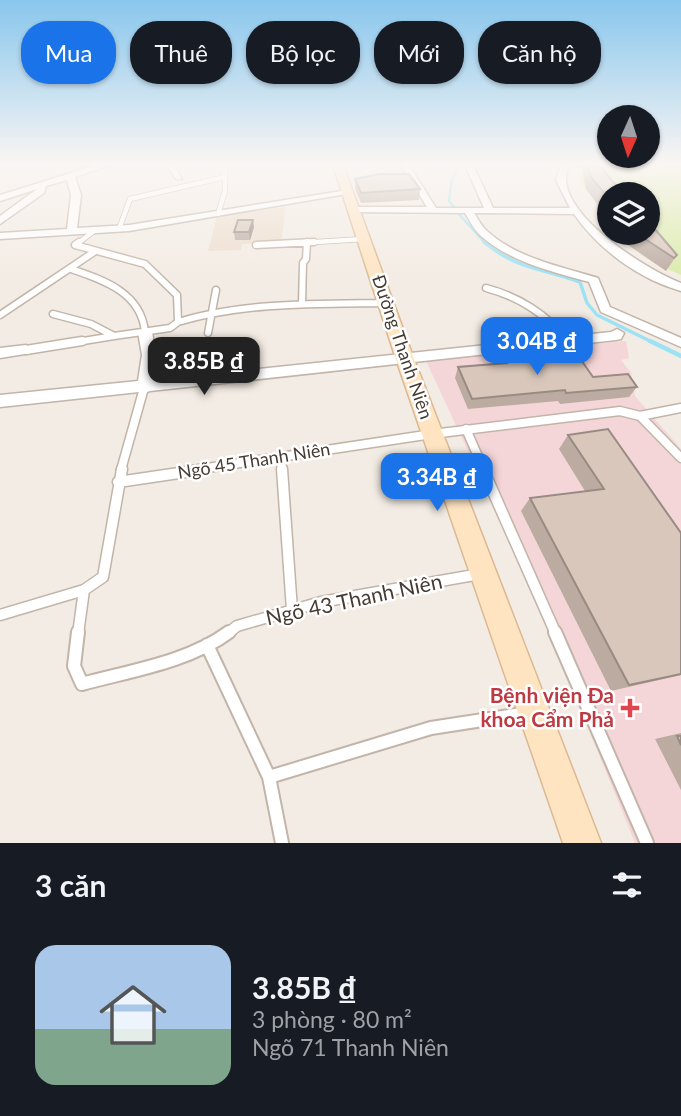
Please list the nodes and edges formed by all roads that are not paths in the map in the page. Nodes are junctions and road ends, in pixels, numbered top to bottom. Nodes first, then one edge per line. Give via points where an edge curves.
1 (23, 204) edge
2 (75, 204) edge
3 (128, 204) edge
4 (221, 204) edge
5 (317, 204) edge
6 (352, 204) edge
7 (381, 204) edge
8 (429, 204) edge
9 (487, 204) edge
10 (573, 204) edge
11 (433, 210) junction
12 (467, 210) junction
13 (490, 211) junction
14 (577, 211) junction
15 (218, 214) junction
16 (0, 221) edge
17 (119, 229) junction
18 (94, 231) junction
19 (72, 232) junction
20 (0, 236) edge
21 (364, 239) junction
22 (307, 242) junction
23 (257, 245) dead end
24 (94, 252) junction
25 (71, 269) junction
26 (681, 287) edge
27 (486, 288) dead end
28 (216, 290) dead end
29 (386, 303) junction
30 (302, 304) junction
31 (214, 311) junction
32 (53, 314) dead end
33 (0, 315) edge
34 (178, 322) junction
35 (145, 332) junction
36 (208, 333) dead end
37 (617, 334) dead end
38 (114, 336) junction
39 (568, 340) junction
40 (681, 343) edge
41 (26, 351) joint
42 (0, 353) edge
43 (405, 359) junction
44 (144, 388) junction
45 (0, 401) edge
46 (681, 408) edge
47 (640, 416) junction
48 (466, 429) junction
49 (432, 434) junction
50 (281, 457) junction
51 (681, 458) edge
52 (118, 482) junction
53 (483, 573) junction
54 (84, 590) junction
55 (292, 610) junction
56 (0, 615) edge
57 (207, 645) junction
58 (534, 712) junction
59 (269, 777) junction
60 (282, 843) edge
61 (582, 843) edge
62 (648, 843) edge

1 - 16 street
2 - 19 street
3 - 17 lane
4 - 15 lane
5 - 15 street
6 - 21 street, Đường Thanh Niên
7 - 11 street
8 - 11 street
9 - 13 street
10 - 14 street
11 - 12 street
12 - 13 street
12 - 40 street via 491,239 546,266 594,280 605,309
13 - 14 street
14 - 26 street via 612,250
15 - 17 street
17 - 18 street
18 - 19 street
18 - 24 lane via 75,246
19 - 20 street
21 - 22 lane
21 - 29 street, Đường Thanh Niên
22 - 23 lane
22 - 30 lane
24 - 25 lane
24 - 34 lane via 145,264 177,295
25 - 33 lane
25 - 35 lane via 126,291 142,316
27 - 39 lane via 513,296 536,310
28 - 31 lane
29 - 30 lane
29 - 43 street, Đường Thanh Niên
30 - 31 lane
31 - 34 lane
31 - 36 lane
32 - 38 lane
34 - 35 lane
35 - 38 lane
35 - 44 street via 149,355
37 - 39 street
38 - 41 lane
39 - 43 street
41 - 42 street
43 - 44 street
43 - 49 street, Đường Thanh Niên
44 - 45 street
44 - 52 lane
46 - 47 lane, Ngõ 45 Thanh Niên
47 - 48 lane, Ngõ 45 Thanh Niên via 620,411
47 - 51 lane
48 - 49 lane, Ngõ 45 Thanh Niên
48 - 62 lane
49 - 50 lane, Ngõ 45 Thanh Niên
49 - 53 street, Đường Thanh Niên
50 - 52 lane, Ngõ 45 Thanh Niên
50 - 55 lane
52 - 54 lane via 103,577
53 - 55 lane, Ngõ 43 Thanh Niên
53 - 58 street, Đường Thanh Niên
54 - 56 lane
54 - 57 lane, Ngõ 43 Thanh Niên via 74,666 82,684
55 - 57 lane, Ngõ 43 Thanh Niên via 237,626
57 - 59 lane
58 - 59 lane via 431,728
58 - 61 street, Đường Thanh Niên
59 - 60 lane

